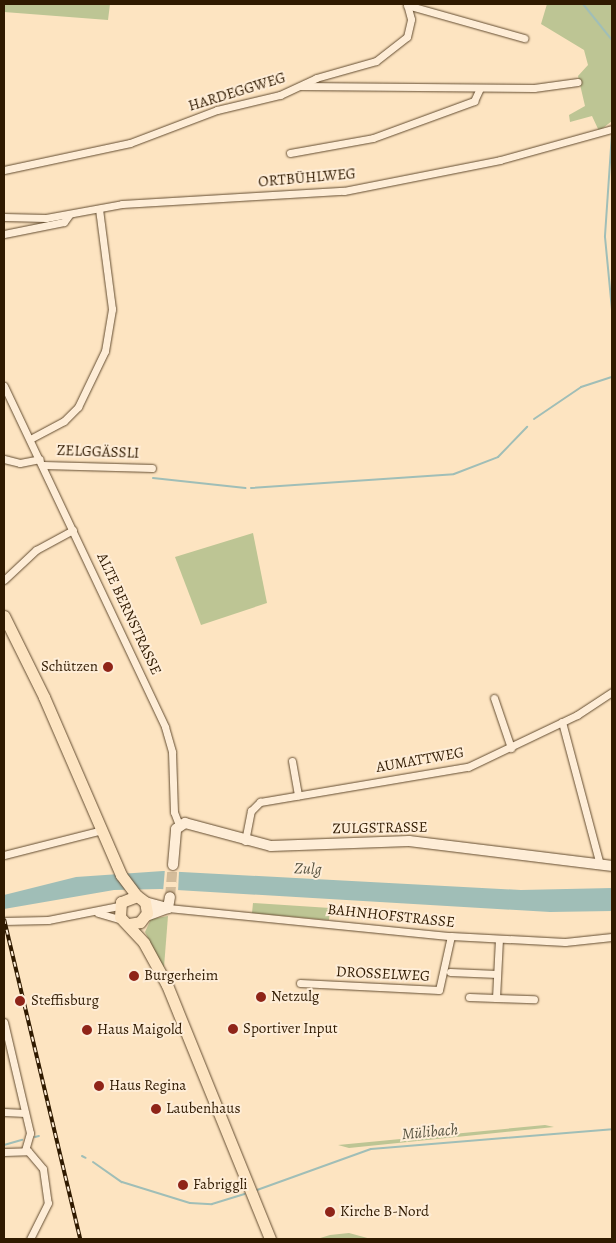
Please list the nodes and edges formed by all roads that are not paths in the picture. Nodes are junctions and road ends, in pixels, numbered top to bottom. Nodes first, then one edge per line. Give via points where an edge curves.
1 (405, 4) edge
2 (524, 38) dead end
3 (578, 82) dead end
4 (301, 86) junction
5 (480, 88) junction
6 (612, 129) edge
7 (290, 153) dead end
8 (4, 170) edge
9 (99, 209) junction
10 (69, 215) junction
11 (4, 217) edge
12 (4, 234) edge
13 (4, 386) edge
14 (32, 438) junction
15 (4, 459) edge
16 (41, 462) junction
17 (152, 468) dead end
18 (73, 530) junction
19 (4, 580) edge
20 (4, 616) edge
21 (612, 692) edge
22 (494, 698) dead end
23 (562, 722) junction
24 (511, 748) junction
25 (292, 761) dead end
26 (298, 795) junction
27 (179, 825) junction
28 (102, 830) junction
29 (245, 840) junction
30 (4, 855) edge
31 (173, 865) tunnel mouth
32 (600, 865) junction
33 (612, 866) edge
34 (119, 871) junction
35 (139, 897) junction
36 (170, 897) tunnel mouth
37 (121, 900) junction
38 (168, 908) junction
39 (98, 913) junction
40 (144, 918) junction
41 (4, 921) edge
42 (126, 922) junction
43 (451, 936) junction
44 (612, 937) edge
45 (499, 939) junction
46 (144, 942) junction
47 (450, 972) dead end
48 (497, 974) junction
49 (300, 983) dead end
50 (469, 997) dead end
51 (496, 998) junction
52 (534, 1000) dead end
53 (4, 1022) edge
54 (4, 1112) edge
55 (24, 1113) junction
56 (25, 1150) junction
57 (4, 1152) edge
58 (30, 1239) edge
59 (270, 1239) edge

1 - 2 street
1 - 4 street, HARDEGGWEG via 408,33 395,51 359,68
3 - 5 street via 534,88
4 - 5 street
4 - 8 street, HARDEGGWEG via 130,143
5 - 7 street via 474,101 373,138
6 - 9 street, ORTBÜHLWEG via 500,160 344,191
9 - 10 street, ORTBÜHLWEG
9 - 14 street via 112,309 105,351 78,407 60,424
10 - 11 street
10 - 12 street, ORTBÜHLWEG via 64,222
13 - 14 street, ALTE BERNSTRASSE
14 - 16 street, ALTE BERNSTRASSE
15 - 16 street, ZELGGÄSSLI
16 - 17 street, ZELGGÄSSLI
16 - 18 street, ALTE BERNSTRASSE
18 - 19 street via 36,550
18 - 27 street, ALTE BERNSTRASSE via 168,736
20 - 28 main road
21 - 23 street, AUMATTWEG
22 - 24 street
23 - 24 street, AUMATTWEG
23 - 32 street
24 - 26 street, AUMATTWEG via 453,771
25 - 26 street
26 - 29 street, AUMATTWEG via 255,804
27 - 29 street, ZULGSTRASSE via 187,823
27 - 31 street, ALTE BERNSTRASSE
28 - 30 street
28 - 34 main road
29 - 32 street, ZULGSTRASSE via 281,846 409,841
32 - 33 street, ZULGSTRASSE
34 - 35 main road
34 - 37 main road
35 - 37 main road
35 - 38 street
35 - 40 main road
36 - 38 street
37 - 39 street
37 - 42 main road
38 - 40 street
38 - 43 street, BAHNHOFSTRASSE
39 - 41 street
39 - 42 street
40 - 42 main road
40 - 46 main road
42 - 46 main road
43 - 45 street, BAHNHOFSTRASSE
43 - 49 street, DROSSELWEG via 439,990
44 - 45 street, BAHNHOFSTRASSE via 579,942
45 - 48 street
46 - 59 main road via 169,990
47 - 48 street
48 - 51 street
50 - 51 street
51 - 52 street
53 - 55 street
54 - 55 street
55 - 56 street via 30,1133
56 - 57 street
56 - 58 street via 40,1161 48,1195 46,1212

